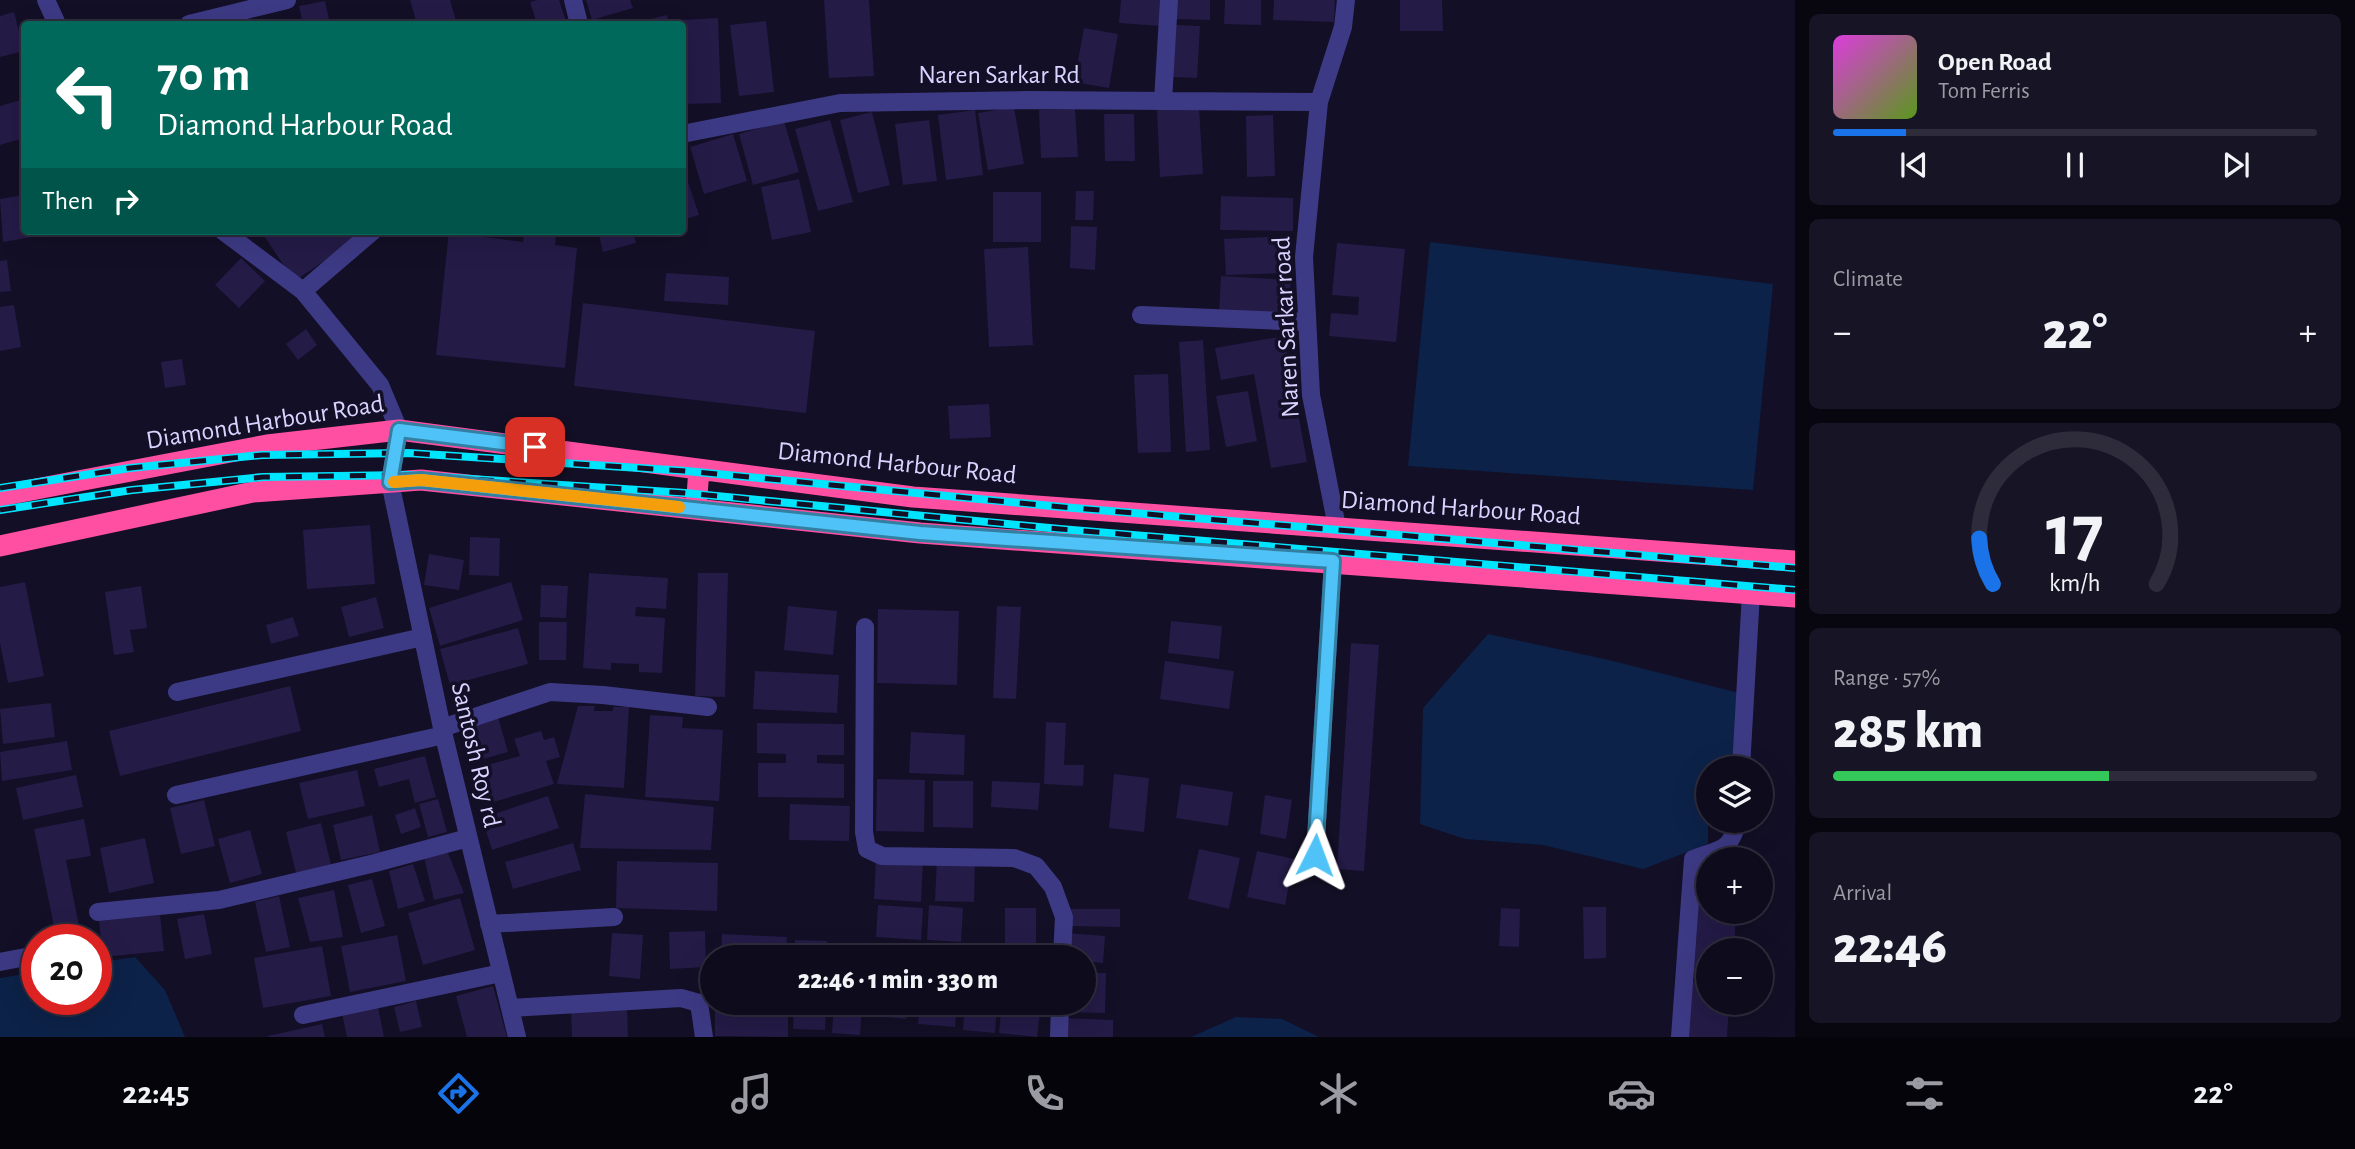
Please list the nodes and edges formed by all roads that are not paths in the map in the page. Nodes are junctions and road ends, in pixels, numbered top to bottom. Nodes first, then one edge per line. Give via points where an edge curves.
1 (46, 0) edge
2 (287, 0) edge
3 (573, 0) edge
4 (1169, 0) edge
5 (1346, 0) edge
6 (56, 21) edge
7 (201, 21) edge
8 (578, 21) edge
9 (1163, 101) junction
10 (1319, 102) junction
11 (686, 133) edge
12 (229, 235) edge
13 (368, 235) edge
14 (303, 291) junction
15 (1141, 316) dead end
16 (1307, 322) junction
17 (399, 430) junction
18 (699, 469) junction
19 (390, 482) junction
20 (0, 496) edge
21 (696, 509) junction
22 (1337, 527) junction
23 (0, 546) edge
24 (1333, 561) junction
25 (1795, 561) edge
26 (1751, 593) junction
27 (1795, 597) edge
28 (865, 628) dead end
29 (423, 637) junction
30 (177, 692) dead end
31 (708, 707) dead end
32 (443, 732) junction
33 (1742, 756) edge
34 (176, 795) dead end
35 (1734, 833) edge
36 (468, 838) junction
37 (1315, 855) dead end
38 (98, 912) dead end
39 (614, 917) dead end
40 (489, 925) junction
41 (1062, 945) edge
42 (21, 958) edge
43 (0, 962) edge
44 (502, 973) junction
45 (510, 1009) junction
46 (303, 1015) dead end
47 (1060, 1015) edge
48 (517, 1037) edge
49 (704, 1037) edge
50 (1059, 1037) edge
51 (1680, 1037) edge

1 - 6 street
2 - 7 street
3 - 8 street
4 - 9 street
5 - 10 street, Naren Sarkar road via 1343,27
9 - 10 street, Naren Sarkar Rd
9 - 11 street, Naren Sarkar Rd via 840,103
10 - 16 street, Naren Sarkar road via 1304,257
12 - 14 street
13 - 14 street
14 - 17 street via 380,385
15 - 16 street
16 - 22 street, Naren Sarkar road via 1311,395
17 - 18 highway, Diamond Harbour Road
17 - 19 street
17 - 20 highway, Diamond Harbour Road via 267,444
18 - 21 highway
18 - 22 highway, Diamond Harbour Road via 913,497
19 - 21 highway via 421,480
19 - 23 highway via 253,492
19 - 29 street, Santosh Roy rd
21 - 24 highway via 920,533
22 - 25 highway, Diamond Harbour Road
24 - 26 highway
24 - 37 street
26 - 27 highway
26 - 33 street
28 - 41 street via 867,849 882,856 1014,858 1036,866 1053,887 1063,917
29 - 30 street
29 - 32 street, Santosh Roy rd
31 - 32 street via 550,692
32 - 34 street
32 - 36 street, Santosh Roy rd
35 - 51 street via 1721,851 1693,859
36 - 38 street via 219,900
36 - 40 street, Santosh Roy rd
39 - 40 street
40 - 44 street, Santosh Roy rd
42 - 43 street
44 - 45 street, Santosh Roy rd
44 - 46 street
45 - 48 street, Santosh Roy rd
45 - 49 street via 681,998 699,1003
47 - 50 street

